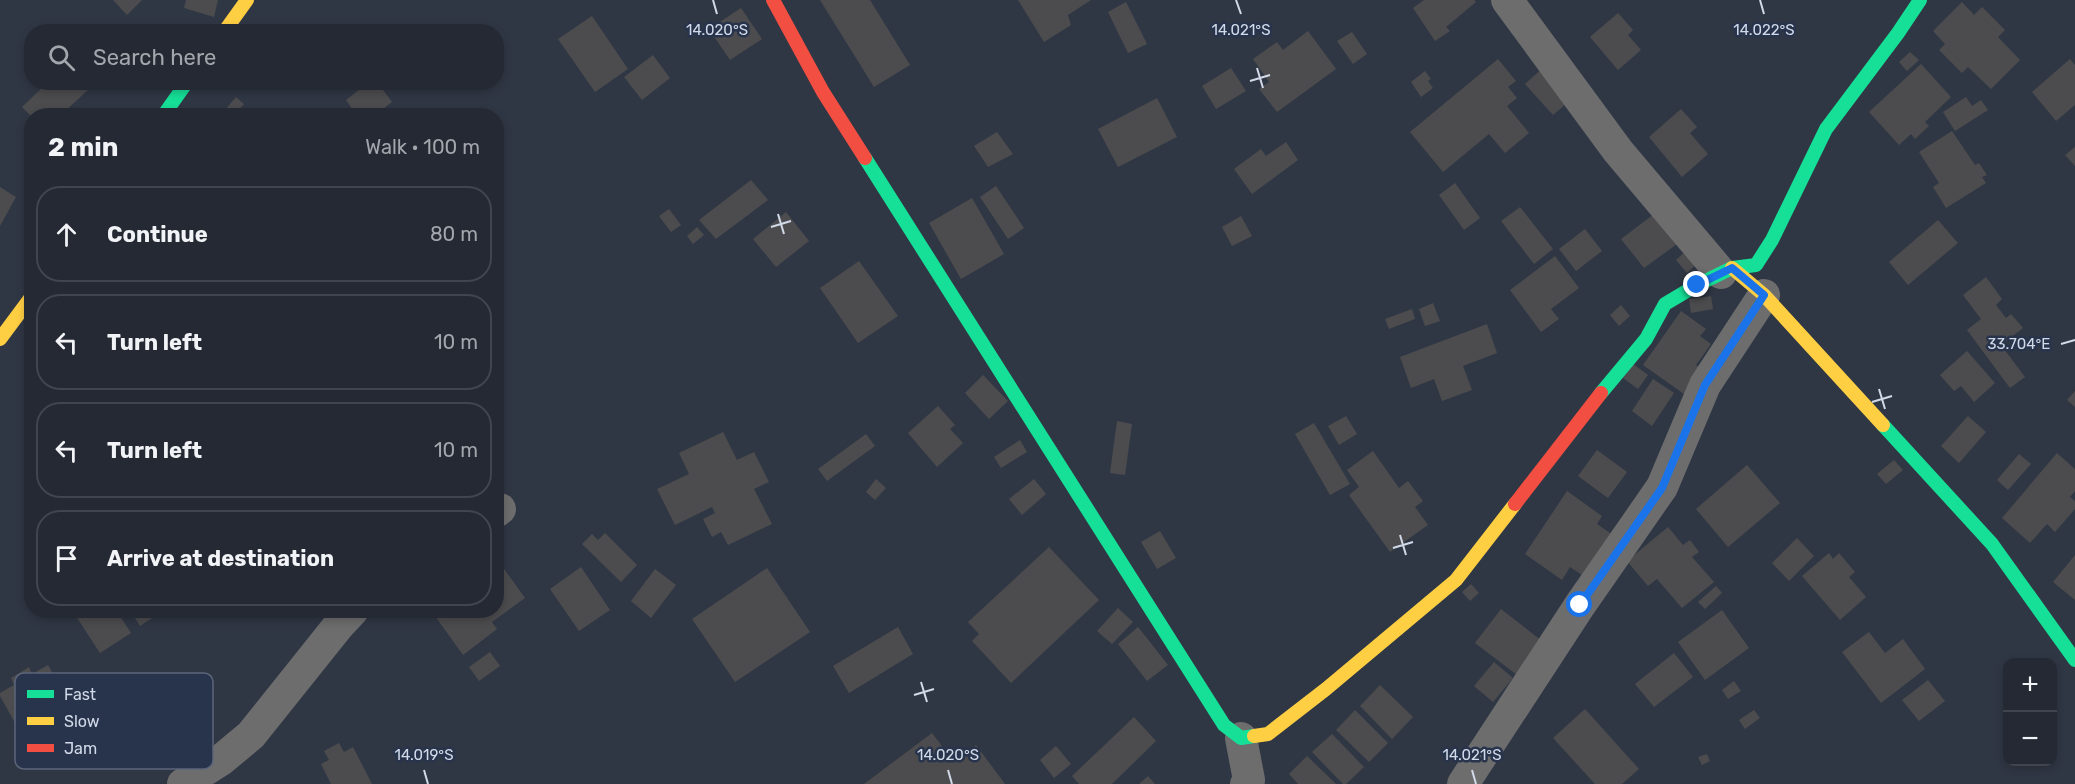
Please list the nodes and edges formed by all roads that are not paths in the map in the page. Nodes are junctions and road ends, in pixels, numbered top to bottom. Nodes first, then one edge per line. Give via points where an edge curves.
1 (247, 0) edge
2 (773, 0) edge
3 (1507, 0) edge
4 (1920, 0) edge
5 (230, 24) edge
6 (181, 90) edge
7 (169, 108) edge
8 (1727, 270) junction
9 (1764, 295) junction
10 (24, 307) edge
11 (0, 339) edge
12 (346, 618) edge
13 (2075, 660) edge
14 (1241, 738) junction
15 (213, 765) edge
16 (206, 769) edge
17 (183, 784) edge
18 (1246, 784) edge
19 (1463, 784) edge

1 - 5 street
2 - 14 street via 823,92 1224,725
3 - 8 street via 1618,151
4 - 8 street via 1826,129 1756,265
6 - 7 street
8 - 9 street
8 - 14 street via 1665,304 1646,339 1456,580 1268,734
9 - 13 street via 1992,544
9 - 19 street via 1705,385 1662,488
10 - 11 street
12 - 15 street via 251,735
14 - 18 street via 1249,780
16 - 17 street

